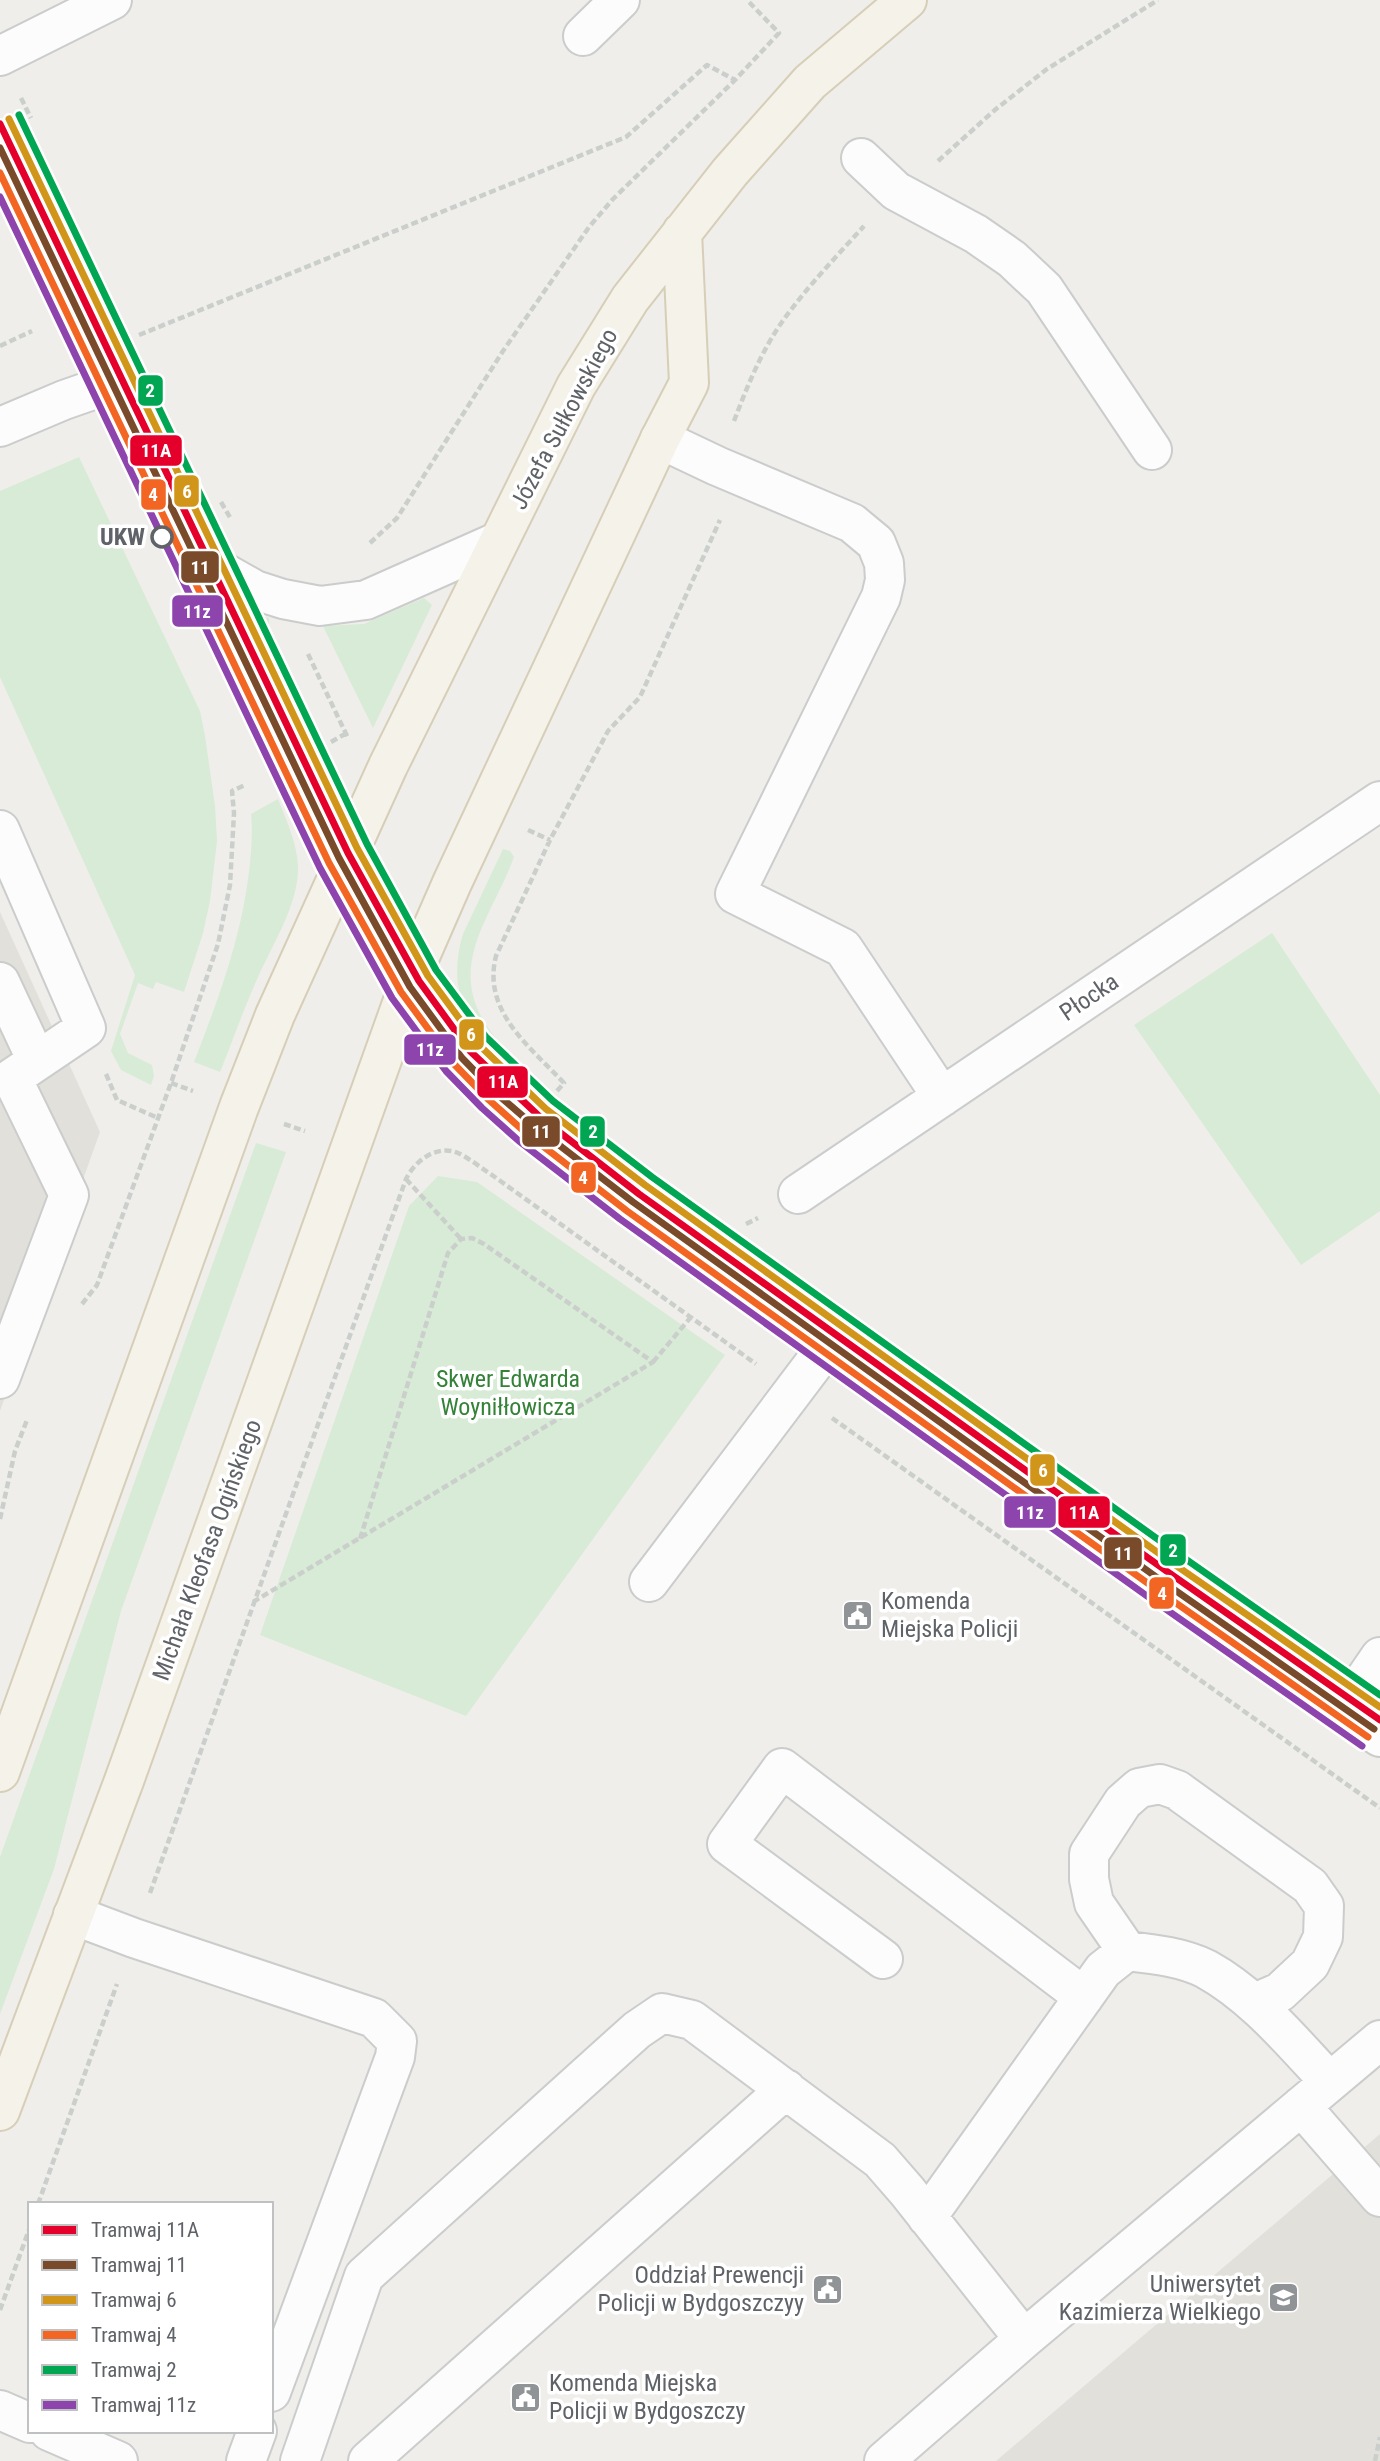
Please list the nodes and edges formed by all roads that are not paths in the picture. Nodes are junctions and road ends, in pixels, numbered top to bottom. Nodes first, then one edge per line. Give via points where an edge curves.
1 (112, 0) edge
2 (620, 0) edge
3 (907, 0) edge
4 (583, 36) dead end
5 (7, 52) edge
6 (0, 156) edge
7 (861, 158) dead end
8 (682, 232) junction
9 (107, 385) junction
10 (0, 427) edge
11 (660, 439) junction
12 (1152, 450) dead end
13 (499, 541) junction
14 (188, 552) junction
15 (1380, 801) edge
16 (0, 830) edge
17 (341, 870) junction
18 (0, 982) edge
19 (408, 987) junction
20 (16, 1075) edge
21 (942, 1097) junction
22 (798, 1194) dead end
23 (828, 1345) junction
24 (0, 1379) edge
25 (649, 1582) dead end
26 (1380, 1657) edge
27 (1343, 1711) junction
28 (1380, 1737) edge
29 (0, 1772) edge
30 (73, 1915) junction
31 (1127, 1951) junction
32 (883, 1959) dead end
33 (1084, 1997) junction
34 (1255, 2003) junction
35 (1380, 2040) edge
36 (1330, 2082) junction
37 (786, 2089) junction
38 (1301, 2106) junction
39 (0, 2111) edge
40 (1380, 2197) edge
41 (927, 2217) junction
42 (1024, 2339) junction
43 (273, 2387) edge
44 (0, 2410) edge
45 (28, 2422) edge
46 (54, 2433) edge
47 (256, 2433) edge
48 (118, 2461) edge
49 (246, 2461) edge
50 (300, 2461) edge
51 (368, 2461) edge
52 (884, 2461) edge

1 - 5 street
2 - 4 street
3 - 8 main road, Józefa Sułkowskiego via 810,82
6 - 9 street
7 - 12 street via 896,191 976,234 1044,289
8 - 11 main road via 689,383
8 - 13 main road, Józefa Sułkowskiego via 630,299 576,386
9 - 10 street
9 - 14 street
11 - 19 main road
11 - 21 street via 852,523 876,543 884,563 881,597 735,894 843,948
13 - 14 street via 366,600 320,606 255,590
13 - 17 main road, Józefa Sułkowskiego
14 - 17 street
15 - 21 street, Płocka
16 - 20 street via 86,1028
17 - 19 street
17 - 29 main road via 239,1107
18 - 20 street
19 - 23 street via 456,1055 514,1116 597,1182
19 - 30 main road, Michała Kleofasa Ogińskiego
20 - 24 street via 69,1195
21 - 22 street, Płocka
23 - 25 street
23 - 27 street
26 - 27 street
27 - 28 street
30 - 39 main road, Michała Kleofasa Ogińskiego
30 - 43 street via 374,2018 397,2042 396,2057
31 - 33 street via 1103,1970
31 - 34 street via 1160,1954 1204,1969
31 - 34 street via 1094,1903 1089,1854 1123,1802 1139,1788 1160,1784 1177,1790 1310,1886 1324,1906 1323,1937 1310,1964 1280,1992
32 - 33 street via 727,1844 782,1768
33 - 41 street
34 - 36 street
35 - 36 street
36 - 38 street
37 - 41 street via 880,2160
37 - 50 street via 692,2020 662,2013 638,2030 364,2276
37 - 51 street
38 - 40 street
38 - 42 street
41 - 42 street
42 - 52 street
44 - 45 street
46 - 48 street
47 - 49 street

